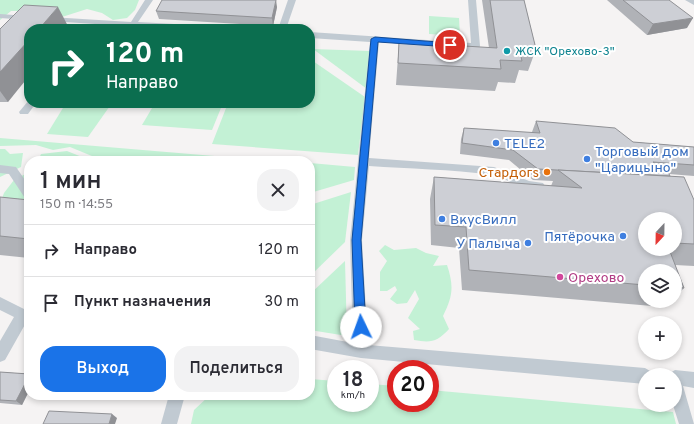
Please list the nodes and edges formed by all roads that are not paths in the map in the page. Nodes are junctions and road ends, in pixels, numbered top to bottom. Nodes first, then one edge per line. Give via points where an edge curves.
1 (149, 0) edge
2 (292, 0) edge
3 (472, 0) edge
4 (689, 0) edge
5 (694, 3) edge
6 (0, 16) edge
7 (20, 17) junction
8 (89, 22) joint
9 (133, 24) joint
10 (284, 24) edge
11 (11, 28) edge
12 (315, 35) edge
13 (375, 39) junction
14 (27, 108) edge
15 (24, 112) dead end
16 (369, 159) junction
17 (0, 169) edge
18 (552, 187) edge
19 (24, 188) edge
20 (0, 303) edge
21 (24, 314) edge
22 (24, 318) edge
23 (315, 343) edge
24 (362, 350) junction
25 (0, 355) edge
26 (638, 375) edge
27 (682, 379) edge
28 (694, 380) edge
29 (176, 400) edge
30 (682, 408) edge
31 (169, 424) edge
32 (687, 424) edge

1 - 9 lane
2 - 10 lane
3 - 13 lane via 476,46
4 - 5 lane
6 - 7 lane
7 - 8 lane
7 - 11 lane
8 - 9 lane
12 - 13 lane
13 - 16 lane
14 - 15 lane
16 - 18 lane via 494,171 528,185
16 - 24 lane via 356,240
17 - 19 lane via 12,170
20 - 21 lane
22 - 25 lane
23 - 24 lane
24 - 26 lane
27 - 28 lane
29 - 31 lane
30 - 32 lane

